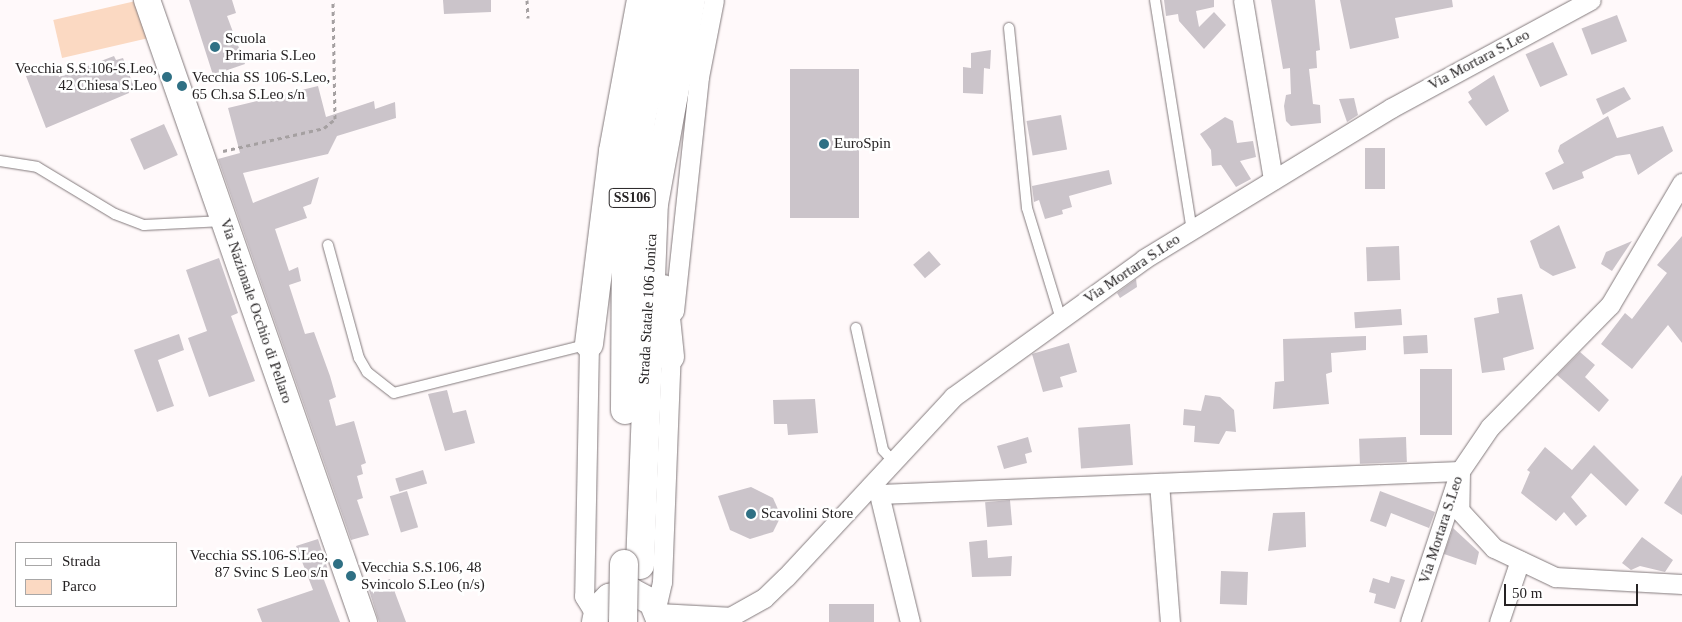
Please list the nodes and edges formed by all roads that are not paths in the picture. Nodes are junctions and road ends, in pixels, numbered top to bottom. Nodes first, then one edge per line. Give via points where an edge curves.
1 (147, 0) edge
2 (641, 0) edge
3 (666, 0) edge
4 (691, 0) edge
5 (714, 0) edge
6 (1154, 0) edge
7 (1243, 0) edge
8 (1591, 0) edge
9 (1009, 28) dead end
10 (0, 161) edge
11 (1273, 180) junction
12 (1682, 183) edge
13 (654, 204) junction
14 (225, 221) junction
15 (1192, 230) junction
16 (328, 245) dead end
17 (1061, 318) junction
18 (856, 328) dead end
19 (589, 344) junction
20 (670, 357) junction
21 (893, 461) junction
22 (1460, 471) junction
23 (1160, 483) junction
24 (875, 490) junction
25 (1520, 560) junction
26 (632, 564) junction
27 (1682, 584) edge
28 (653, 616) edge
29 (595, 620) edge
30 (727, 620) edge
31 (364, 622) edge
32 (623, 622) edge
33 (910, 622) edge
34 (1170, 622) edge
35 (1410, 622) edge
36 (1499, 622) edge

1 - 14 street, Via Nazionale Occhio di Pellaro
2 - 19 highway via 612,151
3 - 26 highway, Strada Statale 106 Jonica / SS106 via 641,120 626,245
4 - 13 highway, Strada Statale 106 Jonica / SS106
5 - 20 street via 683,199
6 - 15 lane
7 - 11 street
8 - 11 street, Via Mortara S.Leo via 1391,108
9 - 17 lane via 1027,208
10 - 14 lane via 37,167 115,214 144,226
11 - 15 street, Via Mortara S.Leo
12 - 22 street, Via Mortara S.Leo via 1610,305 1490,427
13 - 20 highway
13 - 26 highway, Strada Statale 106 Jonica / SS106
14 - 31 street, Via Nazionale Occhio di Pellaro
15 - 17 street, Via Mortara S.Leo
16 - 19 lane via 359,358 367,372 394,393
17 - 21 street, Via Mortara S.Leo via 953,397
18 - 21 lane via 883,450
19 - 29 street via 584,596
20 - 28 street via 662,582
21 - 24 street, Via Mortara S.Leo
22 - 23 street
22 - 25 street via 1459,510 1494,548
22 - 35 street, Via Mortara S.Leo
23 - 24 street
23 - 34 street
24 - 30 street, Via Mortara S.Leo via 781,582
24 - 33 street
25 - 27 street via 1555,577
25 - 36 street
26 - 28 highway, Strada Statale 106 Jonica / SS106
26 - 32 highway, Strada Statale 106 Jonica / SS106, bridge
28 - 29 street via 639,593 623,592 603,602
28 - 30 street, Via Mortara S.Leo

